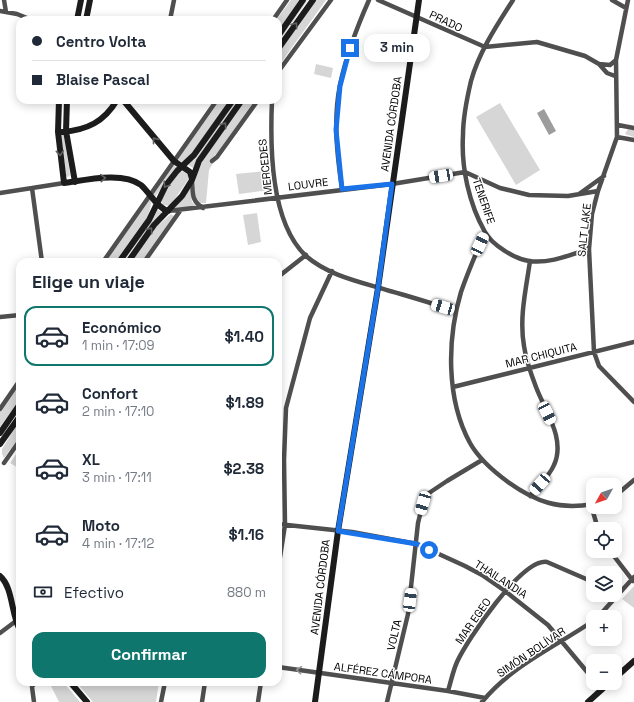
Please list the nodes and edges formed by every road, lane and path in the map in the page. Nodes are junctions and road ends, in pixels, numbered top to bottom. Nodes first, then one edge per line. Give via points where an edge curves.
1 (4, 0) edge
2 (81, 0) edge
3 (90, 0) edge
4 (174, 0) edge
5 (287, 0) edge
6 (304, 0) edge
7 (313, 0) edge
8 (331, 0) edge
9 (369, 0) edge
10 (378, 0) edge
11 (419, 0) edge
12 (514, 0) edge
13 (612, 0) edge
14 (628, 0) edge
15 (626, 8) junction
16 (0, 11) edge
17 (6, 12) junction
18 (19, 16) edge
19 (79, 16) edge
20 (87, 16) edge
21 (171, 16) edge
22 (276, 16) edge
23 (417, 17) junction
24 (282, 30) edge
25 (282, 43) edge
26 (485, 48) junction
27 (616, 60) junction
28 (599, 64) junction
29 (282, 67) edge
30 (615, 76) junction
31 (59, 104) edge
32 (67, 104) edge
33 (114, 104) edge
34 (126, 104) edge
35 (214, 104) edge
36 (230, 104) edge
37 (239, 104) edge
38 (255, 104) edge
39 (272, 104) edge
40 (618, 125) junction
41 (634, 128) edge
42 (66, 131) junction
43 (58, 132) junction
44 (617, 137) junction
45 (634, 140) edge
46 (212, 160) dead end
47 (174, 161) junction
48 (183, 167) junction
49 (465, 172) junction
50 (604, 176) junction
51 (192, 180) junction
52 (75, 182) junction
53 (64, 183) junction
54 (392, 184) junction
55 (588, 187) junction
56 (32, 188) junction
57 (342, 189) junction
58 (598, 191) junction
59 (0, 193) edge
60 (590, 193) junction
61 (151, 195) junction
62 (578, 195) junction
63 (277, 197) junction
64 (157, 202) junction
65 (204, 208) junction
66 (180, 211) junction
67 (168, 212) junction
68 (485, 233) junction
69 (589, 249) junction
70 (306, 255) junction
71 (41, 258) edge
72 (106, 258) edge
73 (122, 258) edge
74 (131, 258) edge
75 (147, 258) edge
76 (530, 261) junction
77 (332, 271) junction
78 (282, 274) edge
79 (378, 288) junction
80 (456, 311) junction
81 (16, 315) edge
82 (0, 317) edge
83 (634, 342) edge
84 (594, 352) junction
85 (529, 367) junction
86 (16, 386) edge
87 (453, 387) junction
88 (634, 402) edge
89 (0, 408) edge
90 (16, 410) edge
91 (16, 422) edge
92 (0, 433) edge
93 (0, 444) edge
94 (16, 446) edge
95 (482, 460) junction
96 (4, 463) dead end
97 (634, 480) edge
98 (622, 490) edge
99 (530, 496) junction
100 (586, 504) edge
101 (282, 525) edge
102 (285, 525) junction
103 (338, 531) junction
104 (282, 544) edge
105 (417, 544) junction
106 (616, 558) edge
107 (0, 576) edge
108 (586, 579) edge
109 (633, 580) edge
110 (622, 589) edge
111 (505, 591) junction
112 (610, 602) edge
113 (603, 610) edge
114 (16, 621) joint
115 (586, 626) edge
116 (0, 633) edge
117 (562, 641) junction
118 (634, 661) edge
119 (282, 667) edge
120 (586, 670) edge
121 (319, 672) junction
122 (622, 672) edge
123 (392, 684) junction
124 (33, 686) edge
125 (73, 686) edge
126 (164, 686) edge
127 (204, 686) edge
128 (260, 686) edge
129 (602, 690) edge
130 (448, 691) junction
131 (483, 700) edge
132 (34, 702) edge
133 (87, 702) edge
134 (160, 702) edge
135 (202, 702) edge
136 (258, 702) edge
137 (315, 702) edge
138 (387, 702) edge
139 (588, 702) edge

1 - 17 street
2 - 19 street
3 - 20 street
4 - 21 street
5 - 22 street
6 - 24 street
25 -> 7 street
8 - 29 street
9 - 57 street via 350,48 340,86 336,130
10 - 23 street, PRADO
11 - 23 street, AVENIDA CÓRDOBA
12 - 26 street, TENERIFE
13 - 15 street
14 - 15 street, SALT LAKE
15 - 27 street, SALT LAKE
16 - 17 street
17 - 18 street
23 - 26 street, PRADO
23 - 54 street, AVENIDA CÓRDOBA
26 - 28 street via 537,42 572,51
26 - 49 street, TENERIFE via 472,79 466,103 463,135
27 - 28 street via 610,64
27 - 30 street, SALT LAKE
28 - 30 street via 607,73
30 - 40 street, SALT LAKE
31 - 43 street
32 - 42 street
33 - 42 street via 90,126 79,131
47 -> 34 street
35 - 47 street
36 - 48 street
51 -> 37 street via 199,161
38 - 46 street via 218,157
39 - 63 street, MERCEDES via 270,136
40 - 41 street
40 - 44 street, SALT LAKE
42 - 43 street
42 - 52 street
43 -> 53 street
44 - 45 street
44 - 50 street, SALT LAKE
47 - 48 street
47 - 61 street
48 - 51 street via 190,172
48 -> 64 street via 169,181
49 - 54 street, LOUVRE
49 - 62 street via 500,188 522,194 551,197
49 - 68 street, TENERIFE via 468,189
50 - 55 street
50 - 58 street, SALT LAKE
51 - 65 street via 193,199
51 - 67 street
52 - 53 street
52 -> 61 street via 121,178 140,184
53 - 56 street
54 - 57 street, LOUVRE
54 - 79 street, AVENIDA CÓRDOBA
55 - 60 street
55 - 62 street
56 - 59 street
56 - 71 street
57 - 63 street, LOUVRE
58 - 60 street
58 - 69 street, SALT LAKE via 592,214
60 - 62 street
61 - 64 street
61 - 72 street
63 - 65 street, LOUVRE
63 - 70 street, MERCEDES via 283,219
64 - 67 street
64 - 73 street via 149,220
65 - 66 street, LOUVRE
66 - 67 street, LOUVRE
66 - 75 street
74 -> 67 street via 154,225
68 - 76 street, TENERIFE via 515,258
68 - 80 street
69 - 76 street, TENERIFE via 564,258
69 - 84 street, SALT LAKE
70 - 77 street, MERCEDES
70 - 78 street
76 - 85 street via 522,324
77 - 79 street, MERCEDES via 353,281
77 - 102 street via 310,318 286,408
79 - 80 street, MERCEDES
79 - 103 street, AVENIDA CÓRDOBA
80 - 87 street via 451,362
81 - 82 street
83 - 84 street, MAR CHIQUITA
84 - 85 street, MAR CHIQUITA
84 - 88 street, SALT LAKE via 599,366
85 - 87 street, MAR CHIQUITA
85 - 99 street via 551,422 558,450 551,472
86 - 89 street
87 - 95 street via 463,429
90 - 92 street
91 - 93 street
94 - 96 street
95 - 99 street via 495,473
95 - 105 street, VOLTA via 429,493 423,503 418,523
97 - 98 street
99 - 100 street via 558,506
101 - 102 street, THAILANDIA
102 - 103 street, THAILANDIA
102 - 104 street
103 - 105 street, THAILANDIA
103 - 121 street, AVENIDA CÓRDOBA
105 - 111 street, THAILANDIA via 482,575
105 - 123 street, VOLTA via 408,614
106 - 109 street
107 - 114 street via 7,585
108 - 111 street, MAR EGEO via 542,561 525,572
109 - 110 street
111 - 117 street, THAILANDIA via 548,625
111 - 130 street, MAR EGEO via 464,649
112 - 113 street
114 - 116 street
115 - 117 street, SIMÓN BOLÍVAR
117 - 120 street, THAILANDIA
117 - 131 street, SIMÓN BOLÍVAR via 520,668
118 - 122 street
121 -> 119 street, ALFÉREZ CÁMPORA
121 - 123 street, ALFÉREZ CÁMPORA
121 - 137 street, AVENIDA CÓRDOBA
123 - 130 street, ALFÉREZ CÁMPORA
123 - 138 street, VOLTA
124 - 132 street
125 - 133 street
126 - 134 street
127 - 135 street
128 - 136 street
129 - 139 street
130 - 131 street, ALFÉREZ CÁMPORA

